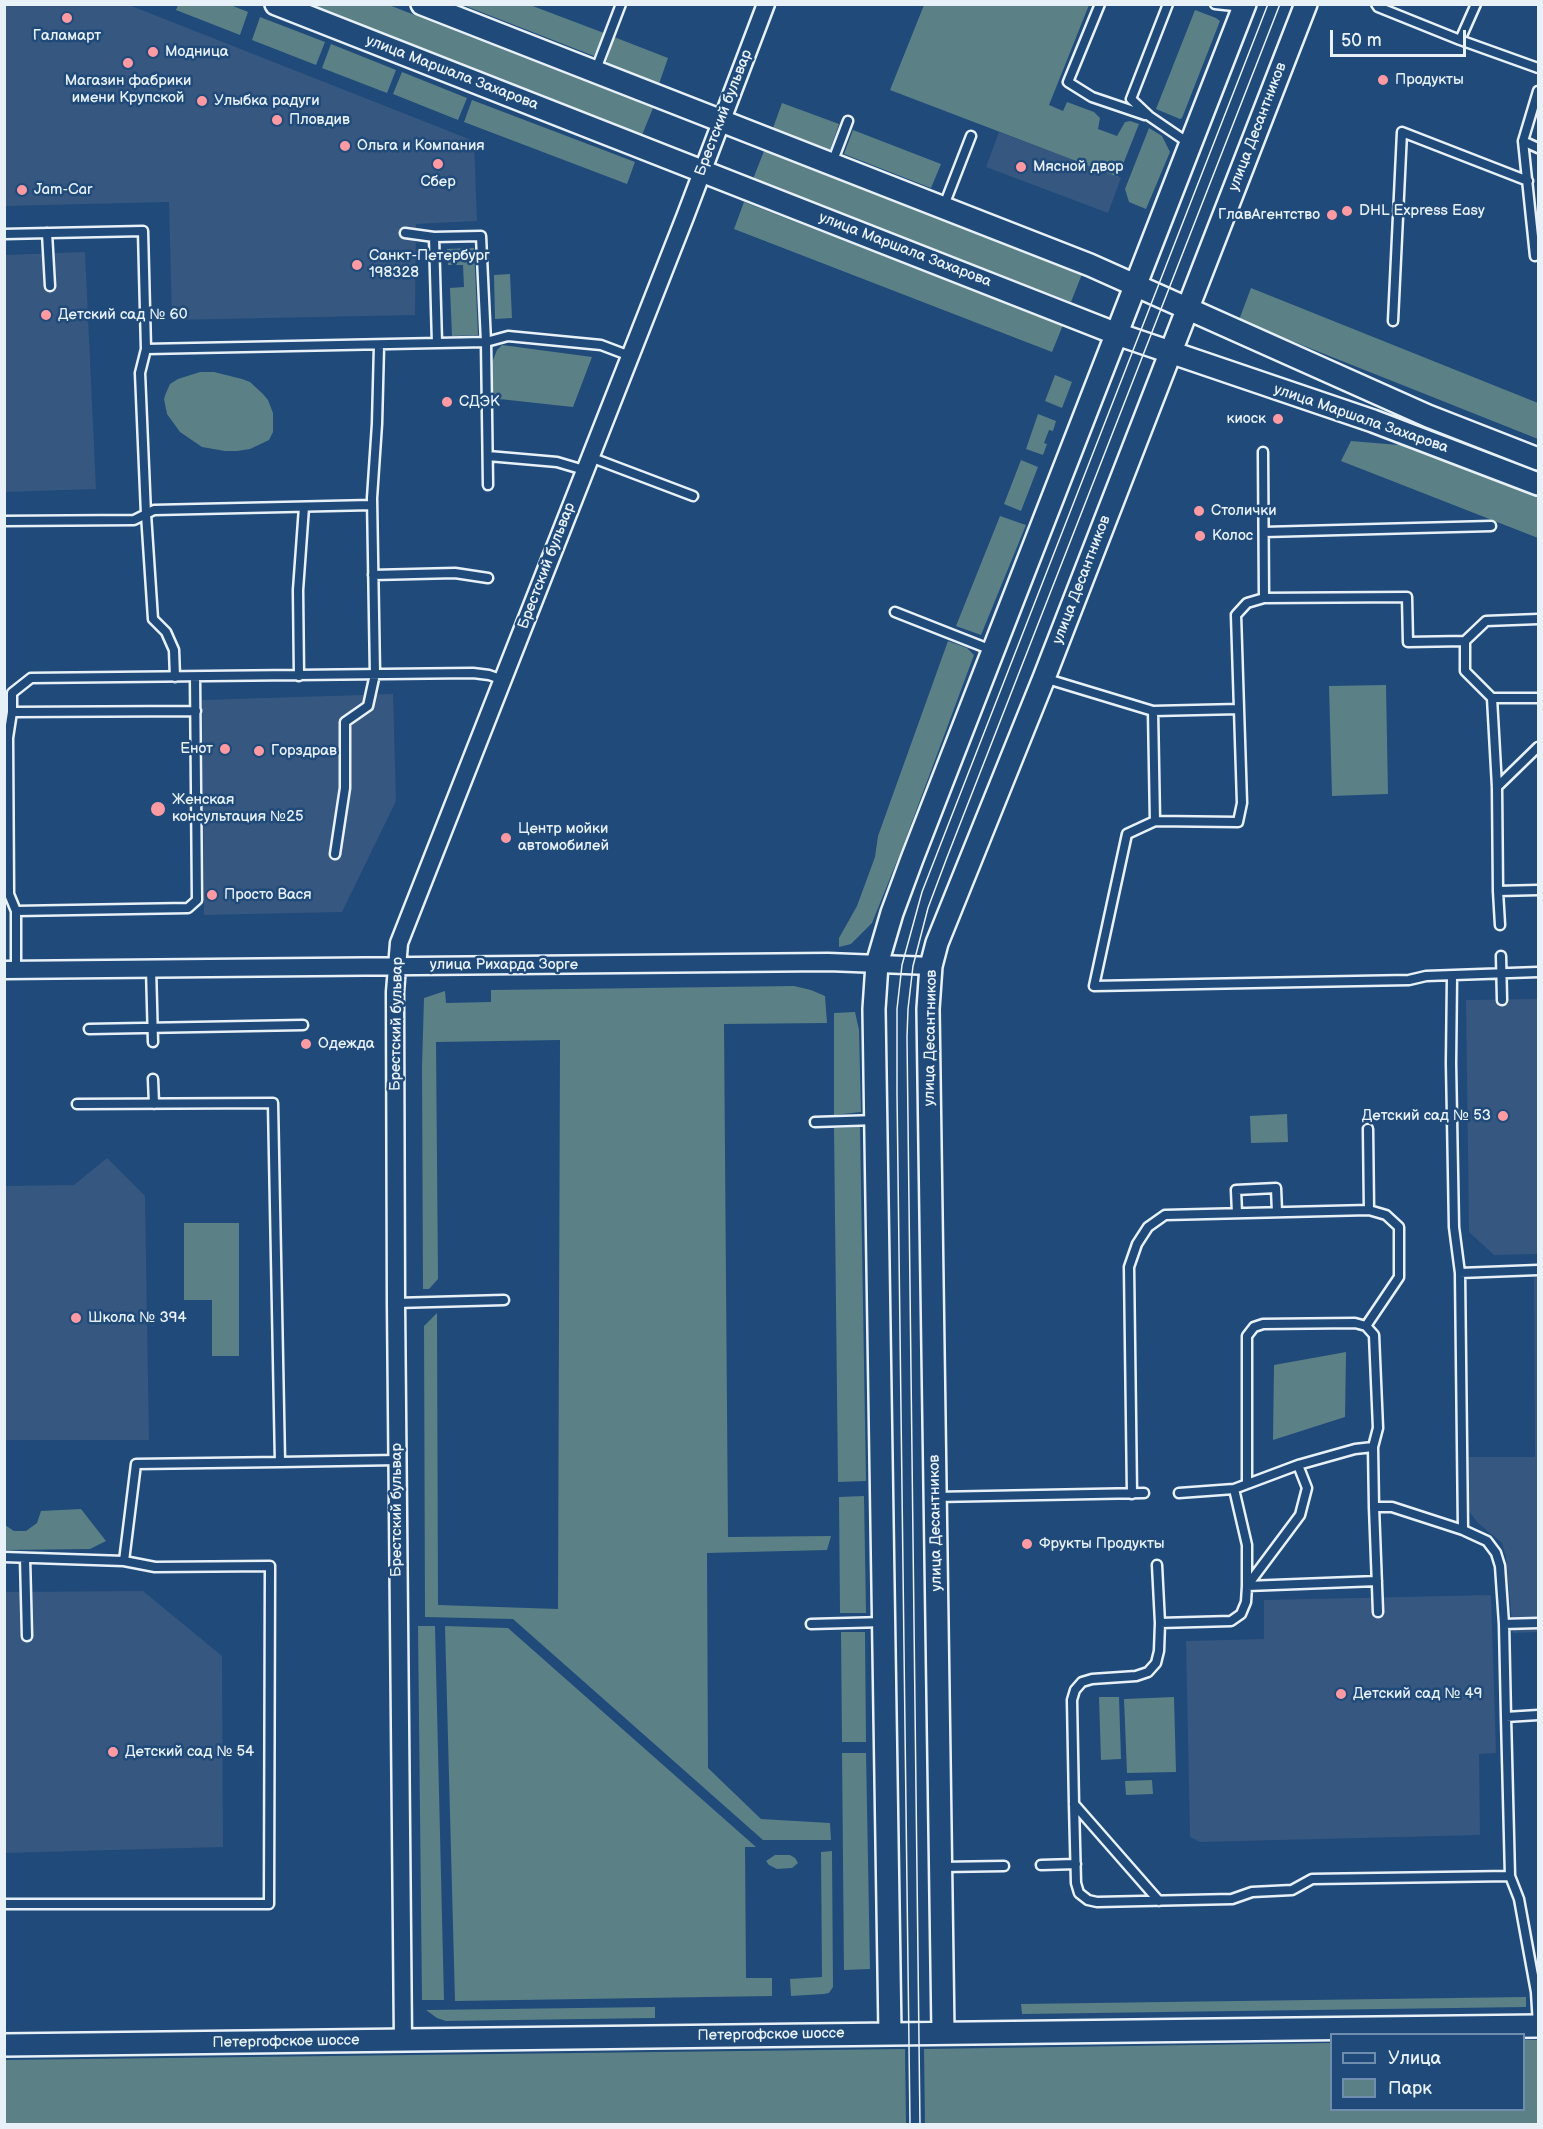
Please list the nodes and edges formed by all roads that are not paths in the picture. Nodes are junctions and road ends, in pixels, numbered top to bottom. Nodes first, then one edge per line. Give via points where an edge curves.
1 (276, 4) edge
2 (422, 4) edge
3 (621, 4) edge
4 (766, 4) edge
5 (1100, 4) edge
6 (1168, 4) edge
7 (1215, 4) edge
8 (1306, 4) edge
9 (1376, 4) edge
10 (1476, 4) edge
11 (1244, 6) edge
12 (1460, 40) junction
13 (1539, 68) edge
14 (595, 72) junction
15 (1539, 91) edge
16 (1149, 116) junction
17 (721, 121) junction
18 (848, 121) dead end
19 (971, 136) dead end
20 (1523, 141) junction
21 (1190, 144) junction
22 (1539, 148) edge
23 (831, 164) junction
24 (703, 171) junction
25 (1528, 181) junction
26 (943, 208) junction
27 (47, 233) junction
28 (405, 233) dead end
29 (4, 234) edge
30 (434, 237) junction
31 (1535, 256) dead end
32 (50, 286) dead end
33 (1135, 286) junction
34 (1187, 310) junction
35 (1393, 321) dead end
36 (1117, 334) junction
37 (486, 342) junction
38 (437, 343) junction
39 (379, 346) junction
40 (146, 349) junction
41 (1171, 352) junction
42 (630, 356) junction
43 (1263, 452) dead end
44 (488, 456) junction
45 (1539, 459) edge
46 (587, 464) junction
47 (1539, 484) edge
48 (488, 485) dead end
49 (693, 496) dead end
50 (372, 505) junction
51 (304, 507) junction
52 (146, 514) junction
53 (4, 521) edge
54 (1491, 526) dead end
55 (1264, 532) junction
56 (373, 575) junction
57 (488, 578) dead end
58 (1264, 598) junction
59 (895, 612) dead end
60 (1539, 619) edge
61 (1465, 641) junction
62 (994, 651) junction
63 (375, 674) junction
64 (299, 676) junction
65 (175, 677) junction
66 (195, 677) junction
67 (1044, 678) junction
68 (503, 680) junction
69 (1492, 698) junction
70 (1539, 698) edge
71 (1239, 709) junction
72 (196, 711) junction
73 (1153, 711) junction
74 (12, 712) junction
75 (1539, 747) edge
76 (1497, 787) junction
77 (1155, 821) junction
78 (335, 854) dead end
79 (1539, 890) edge
80 (1498, 891) junction
81 (16, 911) junction
82 (1500, 925) dead end
83 (1501, 956) dead end
84 (877, 964) junction
85 (397, 966) junction
86 (931, 966) junction
87 (151, 968) junction
88 (10, 969) edge
89 (1539, 972) edge
90 (1501, 973) junction
91 (1452, 977) junction
92 (1502, 1000) dead end
93 (303, 1025) dead end
94 (153, 1028) junction
95 (89, 1029) dead end
96 (153, 1042) dead end
97 (153, 1078) dead end
98 (76, 1104) dead end
99 (154, 1104) junction
100 (876, 1120) junction
101 (815, 1122) dead end
102 (1368, 1129) dead end
103 (1369, 1210) junction
104 (1277, 1212) junction
105 (1237, 1213) junction
106 (1539, 1270) edge
107 (1460, 1273) junction
108 (504, 1300) dead end
109 (396, 1303) junction
110 (1366, 1326) junction
111 (1373, 1447) junction
112 (397, 1460) junction
113 (280, 1462) junction
114 (1298, 1465) junction
115 (1247, 1484) junction
116 (1234, 1489) junction
117 (1144, 1493) dead end
118 (1179, 1493) dead end
119 (1132, 1494) junction
120 (935, 1497) junction
121 (1374, 1508) junction
122 (1463, 1530) junction
123 (4, 1557) edge
124 (25, 1558) junction
125 (124, 1561) junction
126 (1157, 1565) dead end
127 (1377, 1581) junction
128 (1247, 1586) junction
129 (1378, 1612) dead end
130 (885, 1622) junction
131 (1160, 1623) junction
132 (1504, 1623) junction
133 (1539, 1623) edge
134 (811, 1624) dead end
135 (27, 1636) dead end
136 (1539, 1715) edge
137 (1506, 1717) junction
138 (1074, 1804) junction
139 (1076, 1864) junction
140 (1041, 1865) dead end
141 (1004, 1866) dead end
142 (941, 1867) junction
143 (1510, 1876) junction
144 (1159, 1901) junction
145 (4, 1904) edge
146 (1538, 2026) edge
147 (943, 2033) junction
148 (890, 2034) junction
149 (403, 2040) junction
150 (4, 2045) edge

1 - 24 street, улица Маршала Захарова
2 - 14 street, улица Маршала Захарова
3 - 14 lane
4 - 17 street, Брестский бульвар
5 - 16 lane via 1068,82 1092,97
6 - 16 lane via 1131,99
7 - 11 lane
8 - 34 street, улица Десантников
9 - 12 lane
10 - 12 lane
11 - 21 street
12 - 13 lane
14 - 17 street, улица Маршала Захарова
15 - 20 lane
16 - 21 lane
17 - 23 street, улица Маршала Захарова
17 - 24 street, Брестский бульвар
18 - 23 lane
19 - 26 lane
20 - 22 lane
20 - 25 lane
21 - 33 street
23 - 26 street, улица Маршала Захарова
24 - 36 street, улица Маршала Захарова
24 - 42 street, Брестский бульвар
25 - 31 lane
25 - 35 lane via 1402,132
26 - 33 street, улица Маршала Захарова
27 - 29 lane
27 - 32 lane
27 - 40 lane via 143,231
28 - 30 lane
30 - 37 lane via 481,236
30 - 38 lane
33 - 34 street, улица Маршала Захарова
33 - 36 street
34 - 41 street, улица Десантников
34 - 45 street, улица Маршала Захарова via 1428,416
36 - 41 street, улица Маршала Захарова
36 - 62 street
37 - 38 lane
37 - 42 lane via 508,336 542,339 602,345
37 - 44 lane
38 - 39 lane
39 - 40 lane
39 - 50 lane
40 - 52 lane via 140,373
41 - 47 street, улица Маршала Захарова via 1373,421
41 - 67 street, улица Десантников
42 - 46 street, Брестский бульвар
43 - 55 lane
44 - 46 lane
44 - 48 lane
46 - 49 lane
46 - 68 street, Брестский бульвар
50 - 51 lane
50 - 56 lane
51 - 52 lane via 154,510
51 - 64 lane via 298,590
52 - 53 lane via 134,520
52 - 65 lane via 153,619 166,632 174,650
54 - 55 lane
55 - 58 lane
56 - 57 lane via 455,573
56 - 63 lane
58 - 61 lane via 1407,597 1408,642
58 - 71 lane via 1247,603 1236,615
59 - 62 lane
60 - 61 lane via 1486,621
61 - 69 lane via 1465,670
62 - 84 street via 912,859
63 - 64 lane
63 - 68 lane via 473,673
63 - 78 lane via 368,706 345,722 345,788
64 - 66 lane
65 - 66 lane
65 - 74 lane via 31,678 12,693
66 - 72 lane
67 - 73 lane
67 - 86 street, улица Десантников
68 - 85 street, Брестский бульвар via 399,943
69 - 70 lane
69 - 76 lane
71 - 73 lane
71 - 77 lane via 1242,803 1238,822
72 - 74 lane
72 - 81 lane via 197,900 188,908
73 - 77 lane
74 - 81 lane via 8,738 9,894
75 - 76 lane
76 - 80 lane
77 - 91 lane via 1127,834 1094,986
79 - 80 lane
80 - 82 lane
81 - 88 lane
83 - 90 lane
84 - 85 street, улица Рихарда Зорге
84 - 86 street, улица Рихарда Зорге
84 - 100 street
85 - 87 street, улица Рихарда Зорге
85 - 109 street, Брестский бульвар
86 - 120 street, улица Десантников via 928,1009
87 - 88 street, улица Рихарда Зорге
87 - 94 lane
89 - 90 lane
90 - 91 lane
90 - 92 lane
91 - 107 lane via 1454,1227
93 - 94 lane
94 - 95 lane
94 - 96 lane
97 - 99 lane
98 - 99 lane
99 - 113 lane via 273,1103
100 - 101 lane
100 - 130 street
102 - 103 lane
103 - 104 lane
103 - 110 lane via 1386,1215 1399,1227 1400,1277
104 - 105 lane
104 - 105 lane via 1276,1188 1236,1190
105 - 119 lane via 1166,1215 1148,1227 1137,1244 1129,1267
106 - 107 lane
107 - 122 lane
108 - 109 lane
109 - 112 street, Брестский бульвар
110 - 111 lane via 1374,1335 1377,1428
110 - 115 lane via 1263,1324 1247,1336
111 - 114 lane
111 - 121 lane
112 - 113 lane
112 - 149 street, Брестский бульвар
113 - 125 lane via 136,1464
114 - 115 lane
114 - 128 lane via 1307,1488 1300,1515
115 - 116 lane
116 - 118 lane
116 - 128 lane via 1247,1545
117 - 119 lane
119 - 120 lane
120 - 142 street, улица Десантников
121 - 122 lane via 1392,1507
121 - 127 lane
122 - 132 lane via 1487,1541 1496,1552
123 - 124 lane
124 - 125 lane
124 - 135 lane
125 - 145 lane via 155,1567 270,1566 268,1904
126 - 131 lane
127 - 128 lane
127 - 129 lane
128 - 131 lane via 1241,1614 1231,1621
130 - 134 lane
130 - 148 street
131 - 138 lane via 1159,1651 1148,1672 1092,1679 1075,1690
132 - 133 lane
132 - 137 lane
136 - 137 lane
137 - 143 lane
138 - 139 lane
138 - 144 lane
139 - 140 lane
139 - 144 lane via 1079,1893 1088,1900
141 - 142 lane
142 - 147 street, улица Десантников
143 - 144 lane via 1312,1879 1293,1890 1252,1892 1232,1899
143 - 146 lane via 1519,1899 1536,1992
146 - 147 street, Петергофское шоссе
147 - 148 street, Петергофское шоссе
148 - 149 street, Петергофское шоссе
149 - 150 street, Петергофское шоссе

